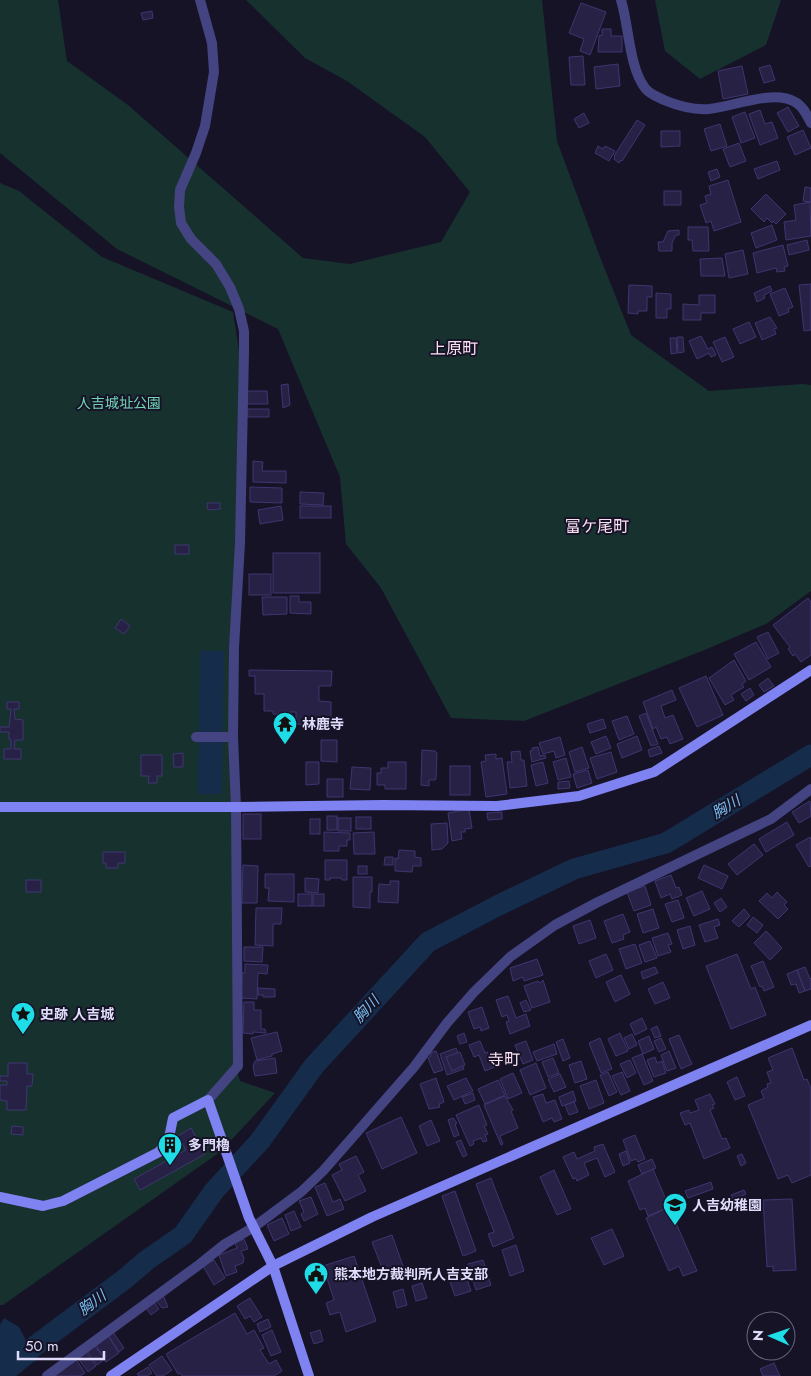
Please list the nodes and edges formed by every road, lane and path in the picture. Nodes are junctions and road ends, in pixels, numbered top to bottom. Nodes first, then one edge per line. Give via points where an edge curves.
1 (200, 0) edge
2 (620, 0) edge
3 (811, 123) edge
4 (811, 670) edge
5 (196, 737) dead end
6 (228, 737) junction
7 (811, 789) edge
8 (0, 807) edge
9 (236, 807) junction
10 (811, 1025) edge
11 (208, 1100) junction
12 (0, 1198) edge
13 (254, 1227) junction
14 (273, 1266) junction
15 (47, 1376) edge
16 (111, 1376) edge
17 (309, 1376) edge

1 - 6 street via 212,43 214,72 205,126 180,190 181,224 216,264 230,287 244,331 240,543
2 - 3 street via 637,73 646,89 655,96 679,107 709,109 774,97 795,101
4 - 9 street via 654,772 579,796 497,806
5 - 6 street
6 - 9 street
7 - 13 street via 771,819 590,906 555,925 510,957 474,992 323,1171
8 - 9 street
9 - 11 street via 238,1066
10 - 14 street via 372,1217
11 - 12 street via 173,1118 169,1138 159,1152 64,1201 43,1206
11 - 13 street
13 - 14 street
13 - 15 street via 225,1244
14 - 16 street
14 - 17 street

